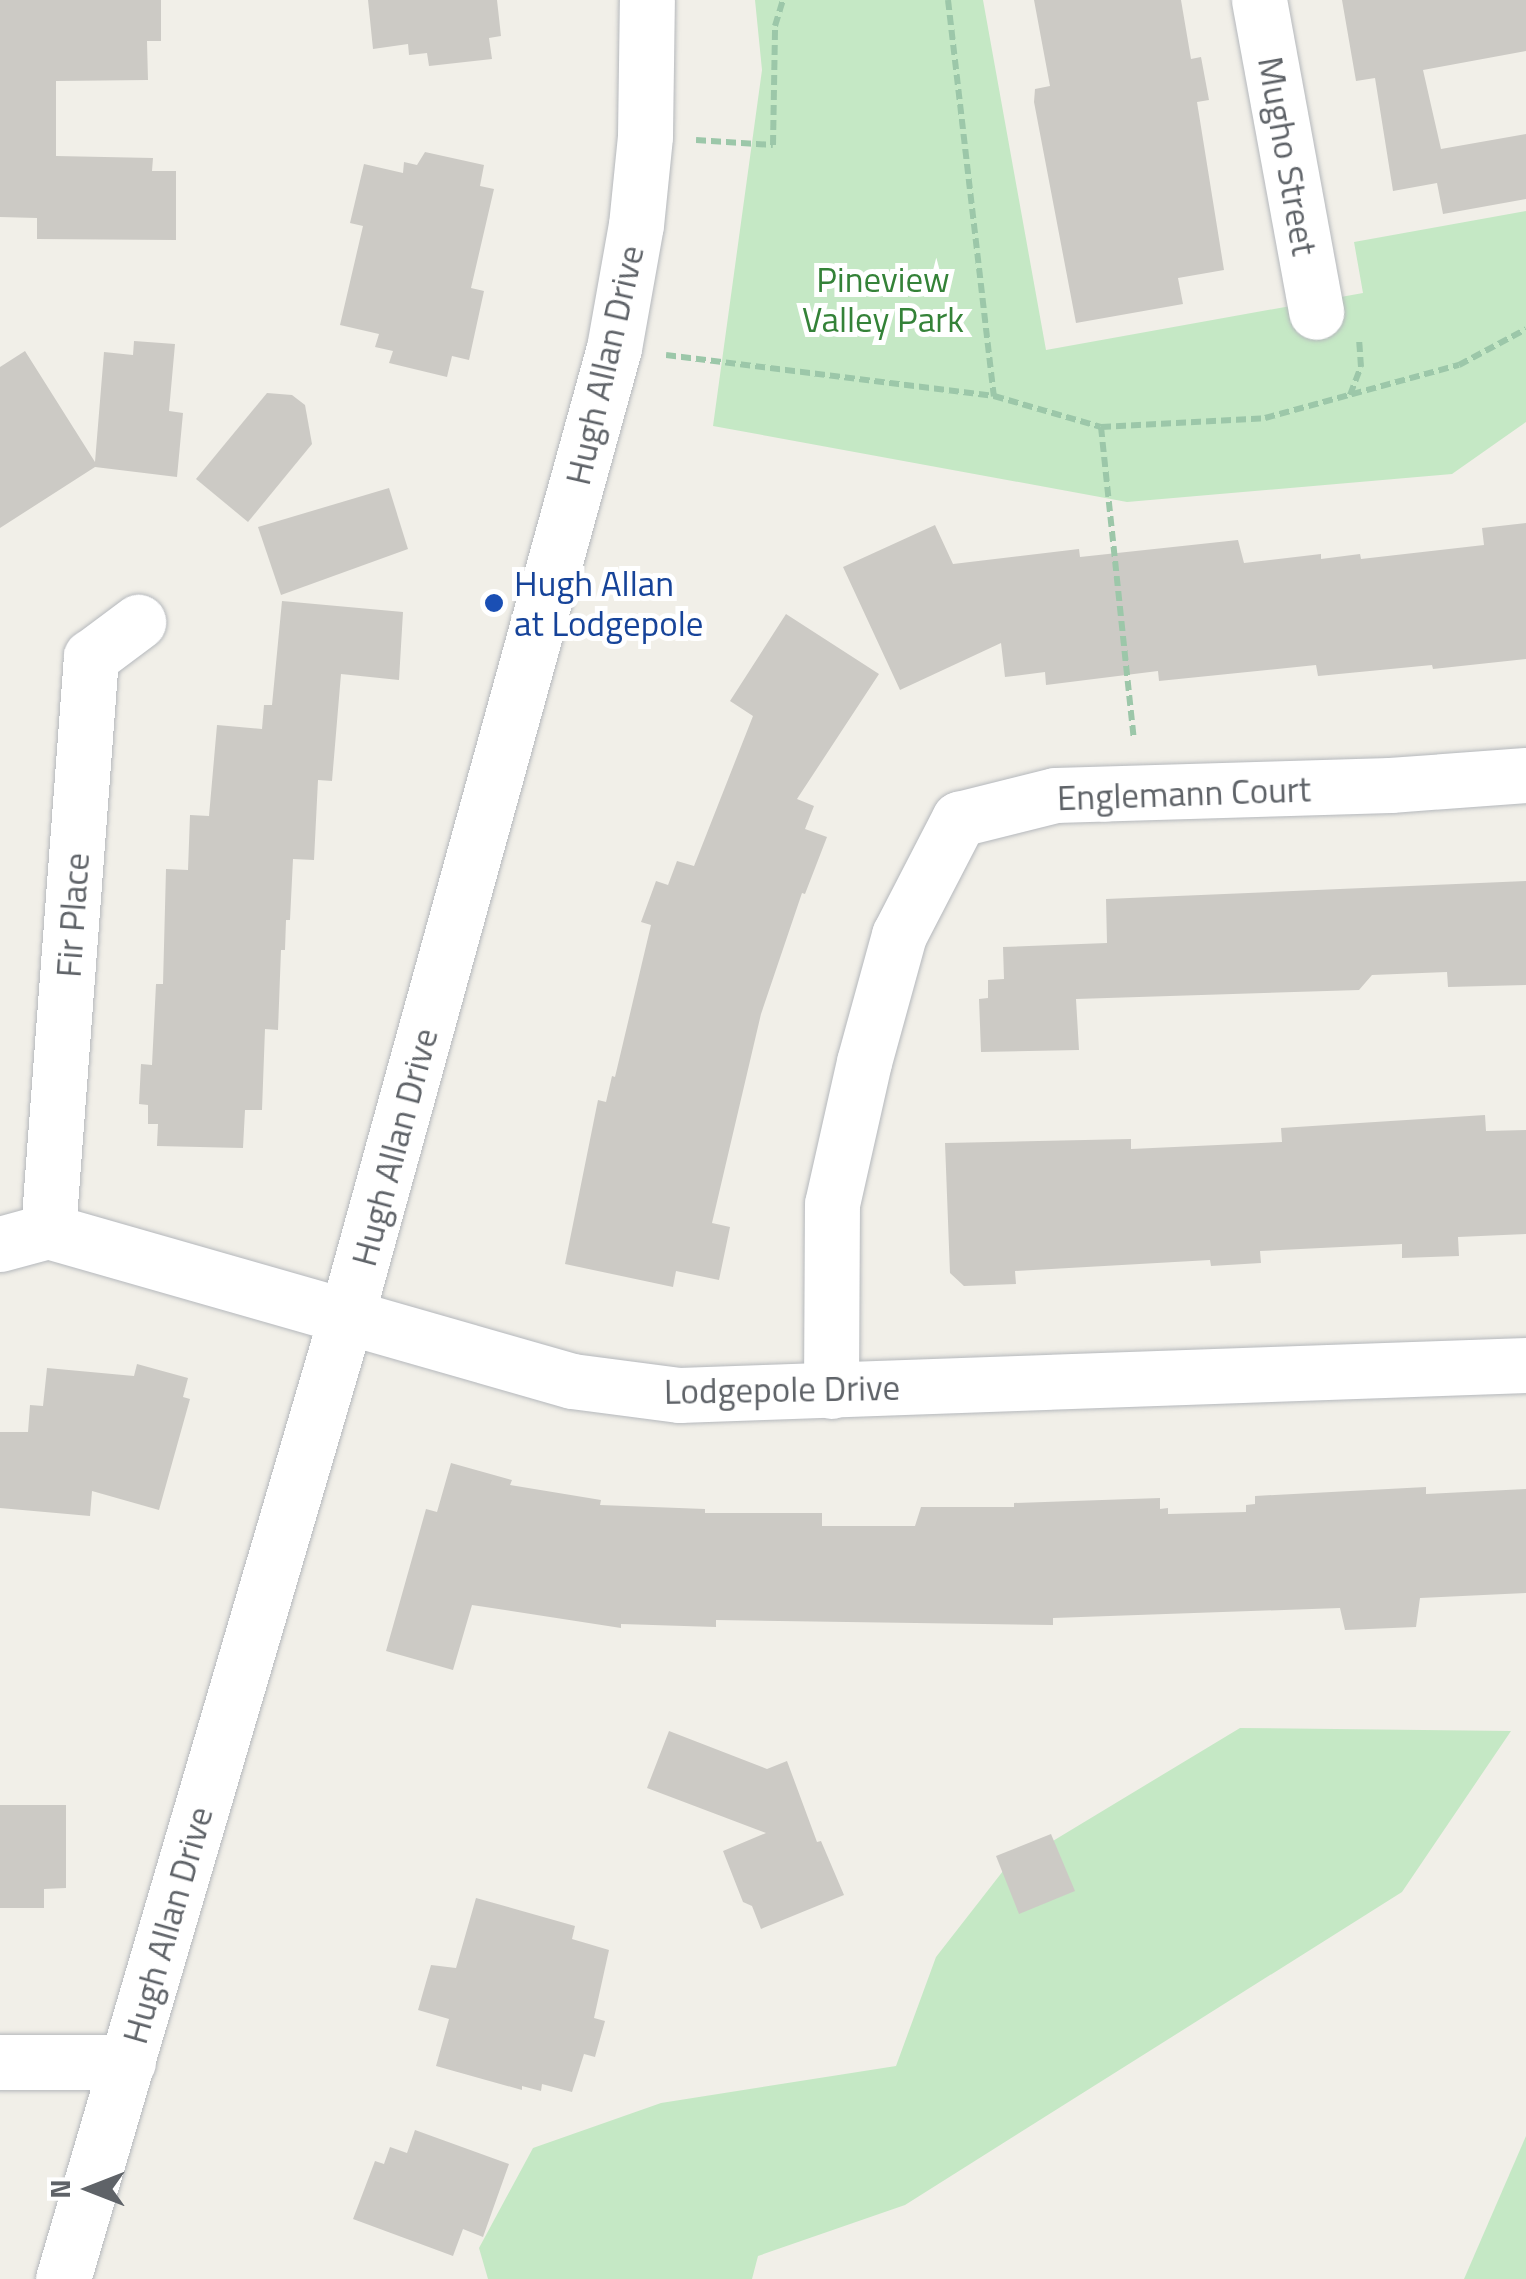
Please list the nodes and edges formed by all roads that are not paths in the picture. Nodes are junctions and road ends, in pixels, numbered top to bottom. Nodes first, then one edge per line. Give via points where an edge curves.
1 (646, 0) edge
2 (1259, 0) edge
3 (1316, 312) dead end
4 (138, 622) dead end
5 (1526, 775) edge
6 (24, 1238) edge
7 (347, 1314) junction
8 (1526, 1365) edge
9 (831, 1390) junction
10 (0, 2062) edge
11 (128, 2062) junction
12 (64, 2279) edge

1 - 7 street, Hugh Allan Drive via 645,136 614,348
2 - 3 street, Mugho Street
4 - 6 street, Fir Place via 91,657
5 - 9 street, Englemann Court via 1390,786 1056,795 959,819 899,935 832,1204
6 - 7 street, Lodgepole Drive
7 - 9 street, Lodgepole Drive via 572,1380 680,1395
7 - 11 street, Hugh Allan Drive
8 - 9 street, Lodgepole Drive
10 - 11 street
11 - 12 street, Hugh Allan Drive

